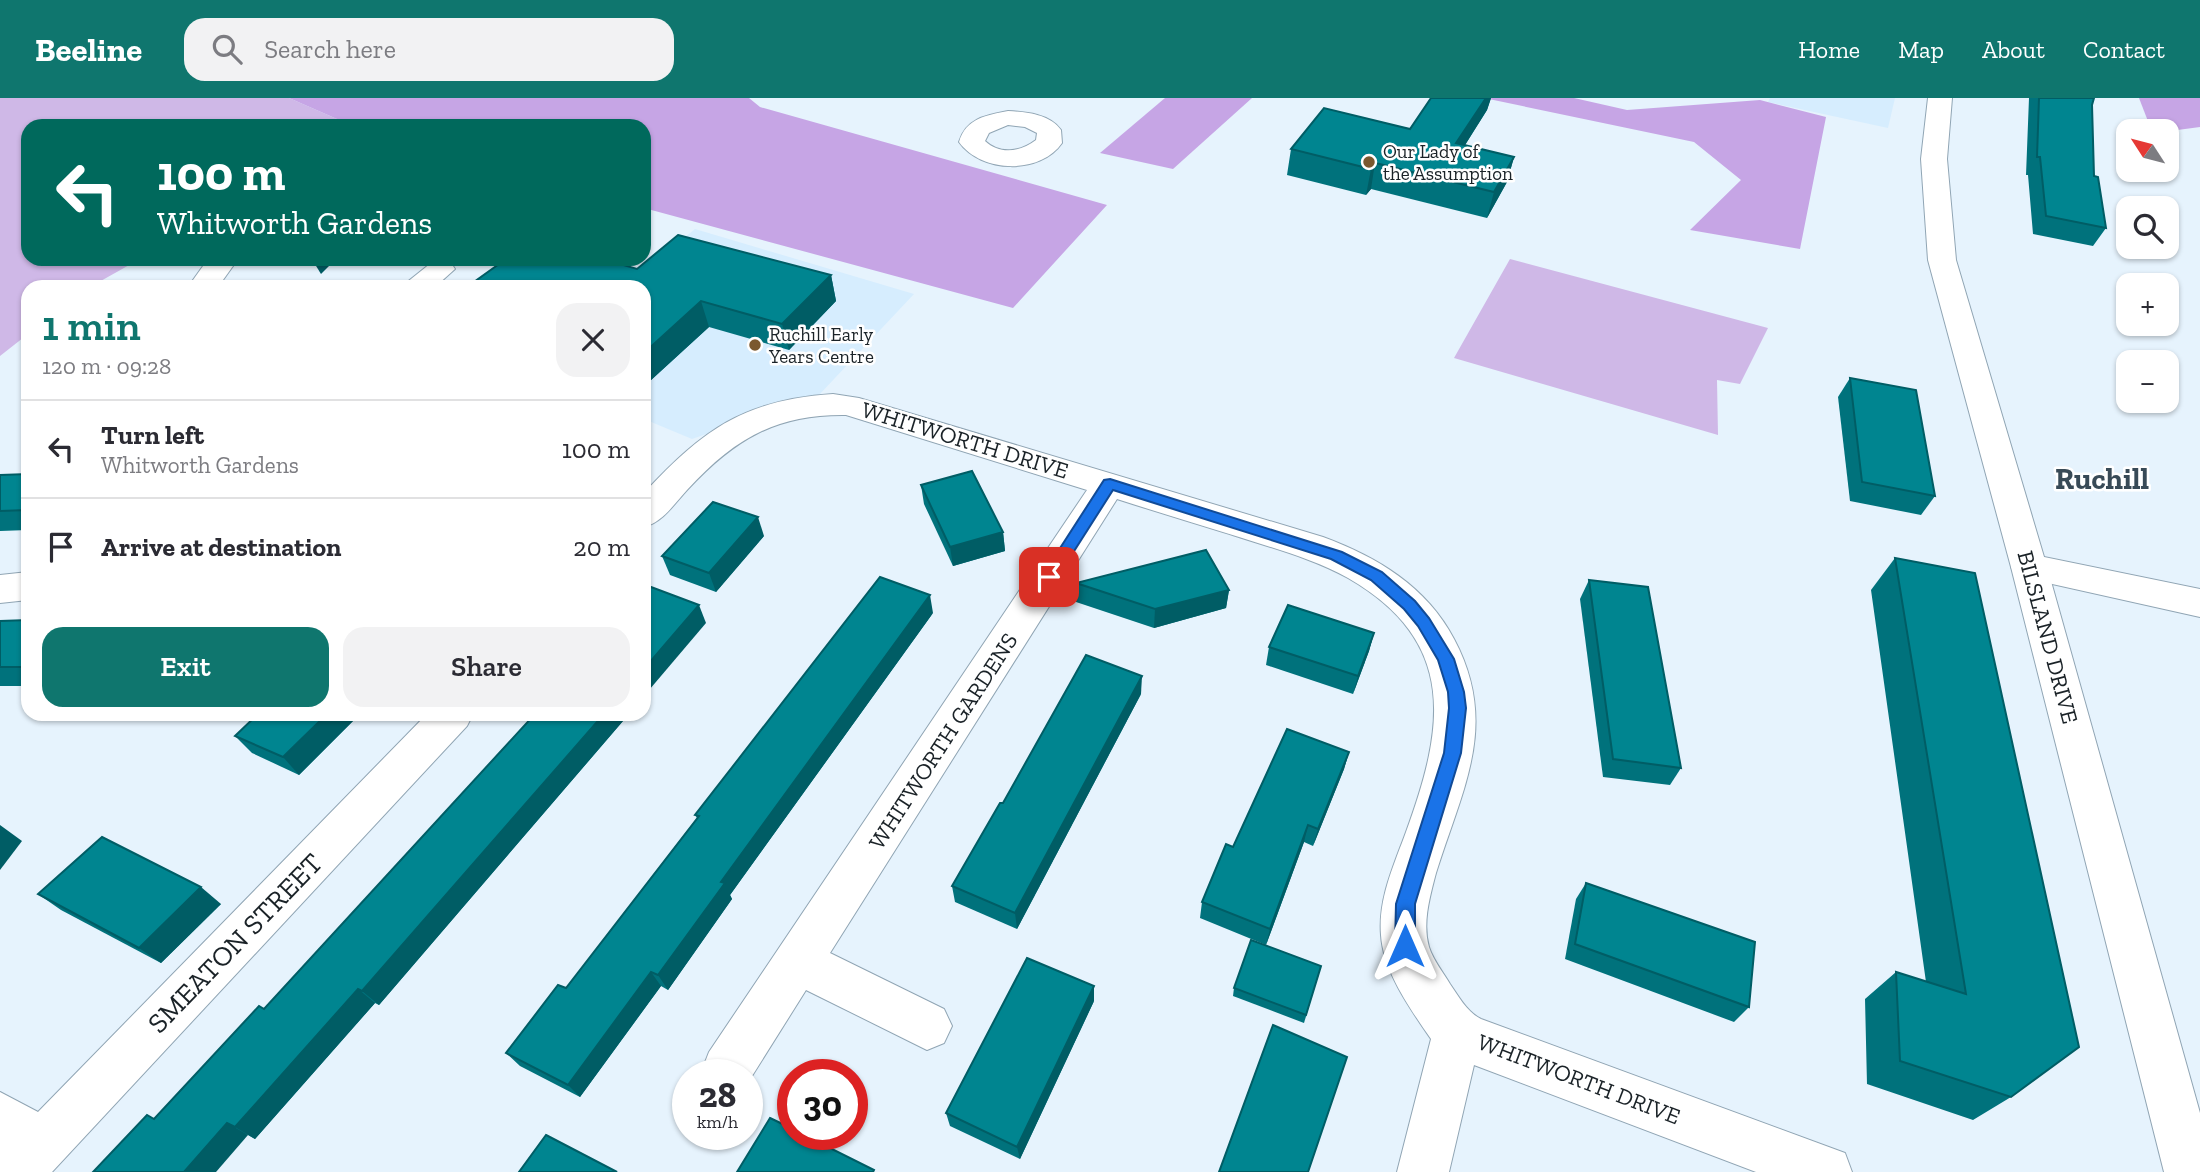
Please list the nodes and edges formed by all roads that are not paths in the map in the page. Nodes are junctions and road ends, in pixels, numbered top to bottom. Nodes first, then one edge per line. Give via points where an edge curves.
1 (1940, 98) edge
2 (219, 266) edge
3 (441, 269) dead end
4 (208, 280) edge
5 (426, 280) edge
6 (1110, 484) junction
7 (651, 507) edge
8 (2029, 567) junction
9 (21, 587) edge
10 (0, 589) edge
11 (2200, 603) edge
12 (446, 721) edge
13 (798, 962) junction
14 (927, 1026) dead end
15 (1457, 1033) junction
16 (734, 1059) edge
17 (0, 1118) edge
18 (29, 1158) edge
19 (1423, 1172) edge
20 (1826, 1172) edge
21 (2190, 1172) edge

1 - 8 street, BILSLAND DRIVE via 1934,159 1942,260
2 - 4 street
3 - 5 street
6 - 7 street, WHITWORTH DRIVE via 862,407 832,404 765,417 727,435
6 - 13 street, WHITWORTH GARDENS
6 - 15 street, WHITWORTH DRIVE via 1357,565 1394,590 1434,638 1452,677 1457,730 1405,904 1405,946
8 - 11 street
8 - 21 street, BILSLAND DRIVE
9 - 10 street
12 - 18 street, SMEATON STREET
13 - 14 street
13 - 16 street, WHITWORTH GARDENS
15 - 19 street
15 - 20 street, WHITWORTH DRIVE
17 - 18 street

